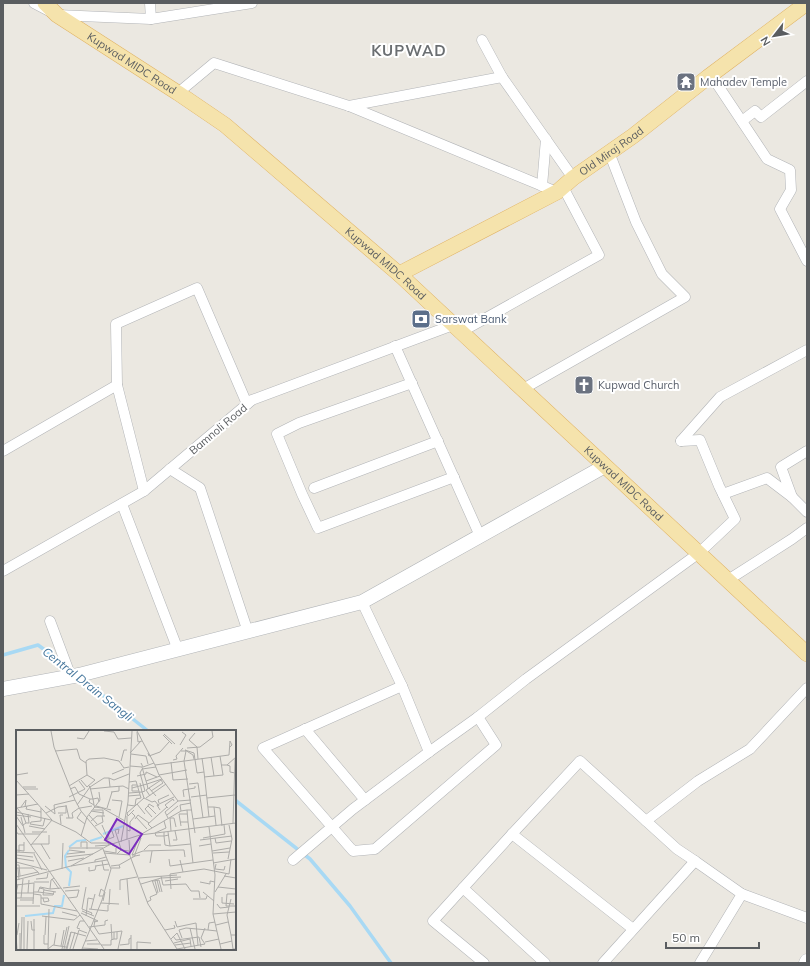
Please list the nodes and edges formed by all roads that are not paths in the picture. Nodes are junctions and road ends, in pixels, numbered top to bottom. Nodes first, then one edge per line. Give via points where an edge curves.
1 (34, 3) edge
2 (45, 3) edge
3 (150, 3) edge
4 (252, 3) edge
5 (807, 3) edge
6 (57, 15) junction
7 (152, 19) junction
8 (482, 40) dead end
9 (711, 75) junction
10 (502, 77) junction
11 (807, 81) edge
12 (178, 93) junction
13 (349, 106) junction
14 (742, 121) junction
15 (546, 139) junction
16 (610, 152) junction
17 (542, 186) junction
18 (564, 186) junction
19 (807, 261) edge
20 (399, 274) junction
21 (457, 328) junction
22 (395, 346) junction
23 (807, 350) edge
24 (412, 383) junction
25 (118, 385) junction
26 (523, 390) junction
27 (247, 404) junction
28 (438, 441) junction
29 (3, 450) edge
30 (807, 451) edge
31 (605, 466) junction
32 (170, 469) junction
33 (454, 477) junction
34 (314, 488) dead end
35 (144, 492) junction
36 (723, 494) junction
37 (792, 497) junction
38 (122, 504) junction
39 (807, 512) edge
40 (807, 528) edge
41 (480, 536) junction
42 (699, 553) junction
43 (3, 571) edge
44 (728, 580) junction
45 (362, 602) junction
46 (50, 621) dead end
47 (248, 632) junction
48 (178, 650) junction
49 (807, 654) edge
50 (71, 677) junction
51 (402, 686) junction
52 (807, 688) edge
53 (3, 689) edge
54 (478, 717) junction
55 (305, 729) junction
56 (429, 752) junction
57 (364, 800) junction
58 (646, 821) junction
59 (332, 827) junction
60 (512, 834) junction
61 (293, 860) dead end
62 (695, 862) junction
63 (463, 888) junction
64 (742, 894) junction
65 (807, 918) edge
66 (633, 929) junction
67 (484, 963) edge
68 (545, 963) edge
69 (602, 963) edge
70 (700, 963) edge

1 - 6 street
2 - 6 main road, Kupwad MIDC Road
3 - 7 street
4 - 7 street
5 - 9 main road, Old Miraj Road
6 - 7 street
6 - 12 main road, Kupwad MIDC Road
8 - 10 street
9 - 14 street
9 - 16 main road, Old Miraj Road
10 - 13 street
10 - 15 street
11 - 14 street via 761,116 755,111
12 - 13 street via 214,63
12 - 20 main road, Kupwad MIDC Road via 225,126
13 - 17 street
14 - 19 street via 767,159 790,170 791,190 780,209
15 - 17 street
15 - 18 street
16 - 18 main road, Old Miraj Road
16 - 26 street via 636,222 662,274 685,297
17 - 18 street
18 - 20 main road, Old Miraj Road
18 - 21 street, Bamnoli Road via 599,255
20 - 21 main road, Kupwad MIDC Road
21 - 22 street, Bamnoli Road
21 - 26 main road, Kupwad MIDC Road
22 - 24 street
22 - 27 street, Bamnoli Road
23 - 36 street via 720,397 681,441 700,440
24 - 28 street
24 - 33 street via 299,423 277,434 302,494 318,528
25 - 27 street via 116,324 197,288
25 - 29 street
25 - 35 street
26 - 31 main road, Kupwad MIDC Road
27 - 32 street, Bamnoli Road
28 - 33 street
28 - 34 street
30 - 37 street via 781,467
31 - 41 main road
31 - 42 main road, Kupwad MIDC Road
32 - 35 street, Bamnoli Road
32 - 47 street via 200,488
33 - 41 street
35 - 38 street, Bamnoli Road
36 - 37 street via 767,478
36 - 42 street via 735,519
37 - 39 street
38 - 43 street, Bamnoli Road
38 - 48 street
40 - 44 street
41 - 45 main road
42 - 44 main road, Kupwad MIDC Road
42 - 54 street
44 - 49 main road, Kupwad MIDC Road
45 - 47 main road
45 - 51 street
46 - 50 street
47 - 48 main road
48 - 50 main road
50 - 53 main road
51 - 55 street
51 - 56 street
52 - 58 street via 750,749 698,780
54 - 56 street
54 - 59 street via 496,745 375,849 353,851
55 - 57 street
55 - 59 street via 263,748
56 - 57 street
57 - 59 street
58 - 60 street via 580,761
58 - 62 street
59 - 61 street
60 - 63 street
60 - 66 street
62 - 64 street
62 - 66 street
63 - 67 street via 433,922
63 - 68 street
64 - 65 street
64 - 70 street
66 - 69 street

